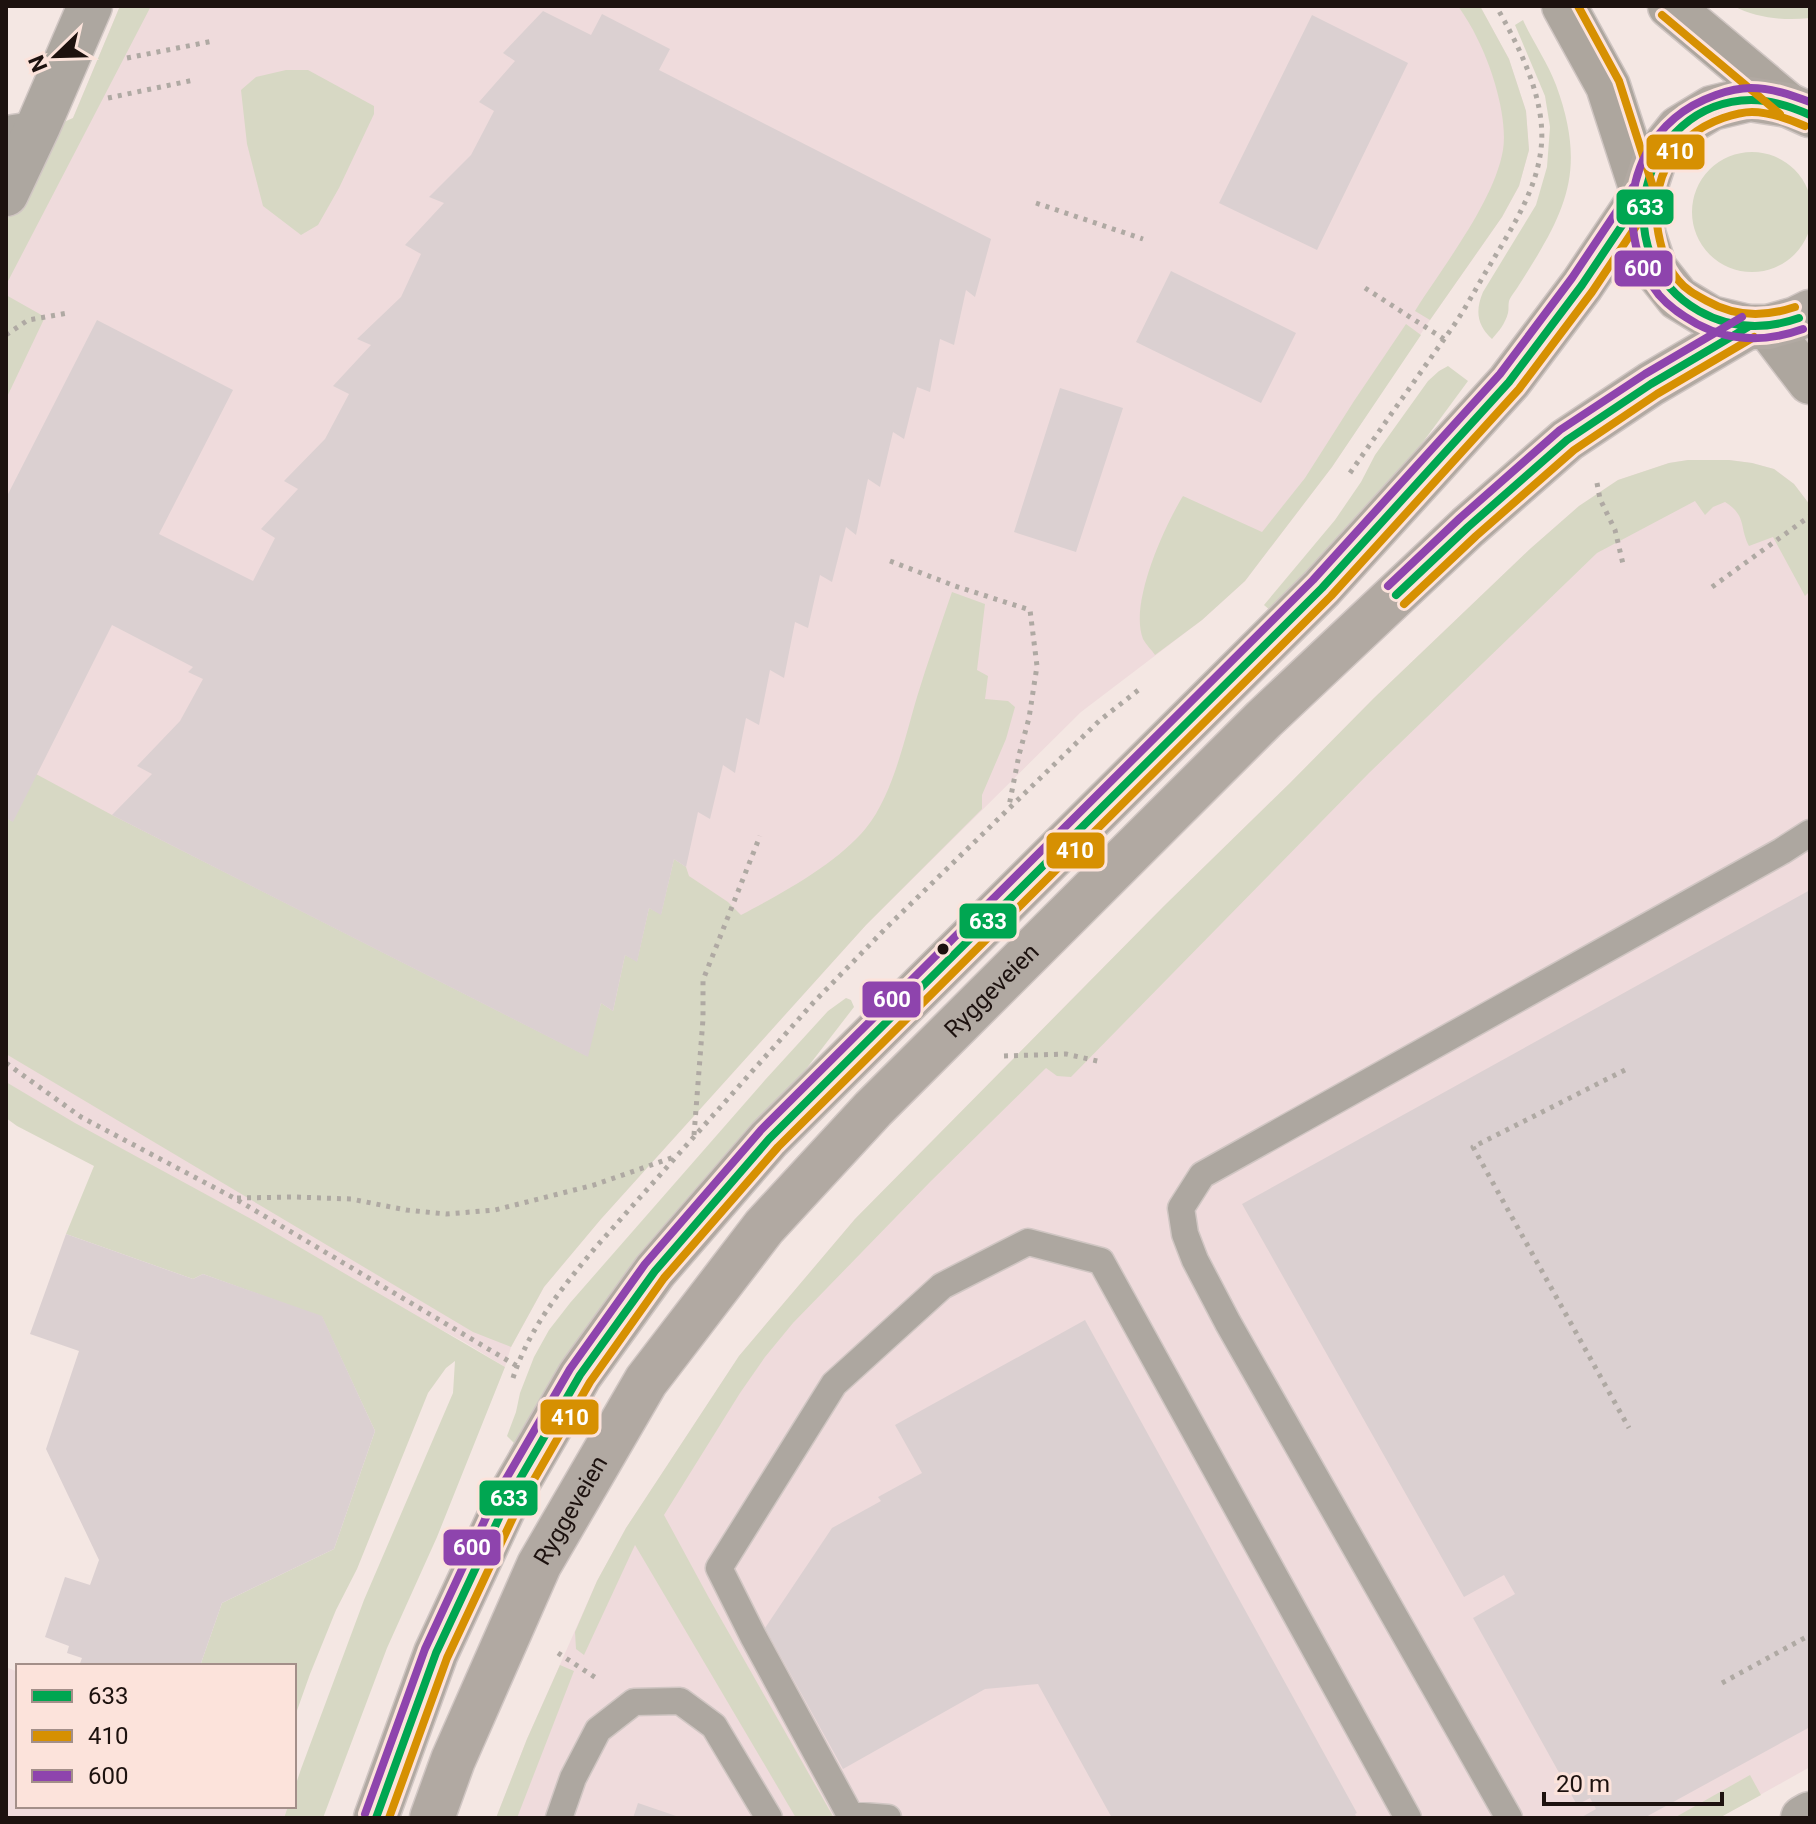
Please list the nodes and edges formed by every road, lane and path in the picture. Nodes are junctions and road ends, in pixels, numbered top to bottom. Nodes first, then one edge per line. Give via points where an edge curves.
1 (90, 6) edge
2 (1496, 6) edge
3 (1564, 6) edge
4 (1670, 6) edge
5 (213, 41) dead end
6 (62, 71) junction
7 (194, 80) dead end
8 (1803, 103) edge
9 (30, 121) edge
10 (6, 194) edge
11 (1643, 194) junction
12 (1036, 203) dead end
13 (1143, 239) dead end
14 (1365, 288) dead end
15 (1810, 312) edge
16 (68, 313) dead end
17 (1453, 327) dead end
18 (1758, 327) junction
19 (6, 335) edge
20 (1444, 339) dead end
21 (1810, 382) edge
22 (1596, 478) dead end
23 (1810, 516) edge
24 (890, 561) dead end
25 (1623, 564) dead end
26 (1712, 587) dead end
27 (1008, 808) dead end
28 (1810, 833) edge
29 (760, 836) dead end
30 (1001, 1056) dead end
31 (1102, 1062) dead end
32 (6, 1063) edge
33 (1625, 1070) dead end
34 (694, 1137) dead end
35 (678, 1155) dead end
36 (234, 1198) junction
37 (517, 1366) dead end
38 (1629, 1428) dead end
39 (1810, 1635) edge
40 (1722, 1683) dead end
41 (1810, 1814) edge
42 (376, 1818) edge
43 (432, 1818) edge
44 (559, 1818) edge
45 (769, 1818) edge
46 (888, 1818) edge
47 (1408, 1818) edge
48 (1509, 1818) edge
49 (1803, 1818) edge

1 - 6 street
2 - 17 path via 1531,79 1542,148 1523,210
3 - 11 street via 1608,86
4 - 8 street
5 - 6 path
6 - 9 street
7 - 9 path
8 - 11 main road via 1750,99 1712,108 1679,128 1655,158
9 - 10 street
11 - 18 main road via 1643,233 1655,269 1678,298 1711,318
11 - 42 main road via 1509,382 1322,588 769,1139 655,1271 580,1375 506,1503 436,1653
12 - 13 path
14 - 20 path
15 - 18 main road, Ryggeveien
16 - 19 path via 28,320
18 - 21 street
18 - 43 main road, Ryggeveien via 1651,384 1567,440 1468,527 1253,731 873,1109 764,1227 646,1381 539,1565
22 - 25 path
23 - 26 path
24 - 27 path via 1030,610 1037,666
28 - 48 lane via 1202,1175 1181,1208 1195,1260 1228,1323
29 - 34 path via 703,980
30 - 31 path via 1066,1054
32 - 36 path via 81,1117
33 - 38 path via 1473,1147
35 - 36 path via 594,1185 495,1210 446,1214 351,1199
36 - 37 path
39 - 40 path
41 - 49 street
44 - 45 lane via 598,1730 634,1702 680,1701 714,1726
46 - 47 lane via 850,1815 719,1568 834,1384 942,1286 1028,1242 1101,1261

